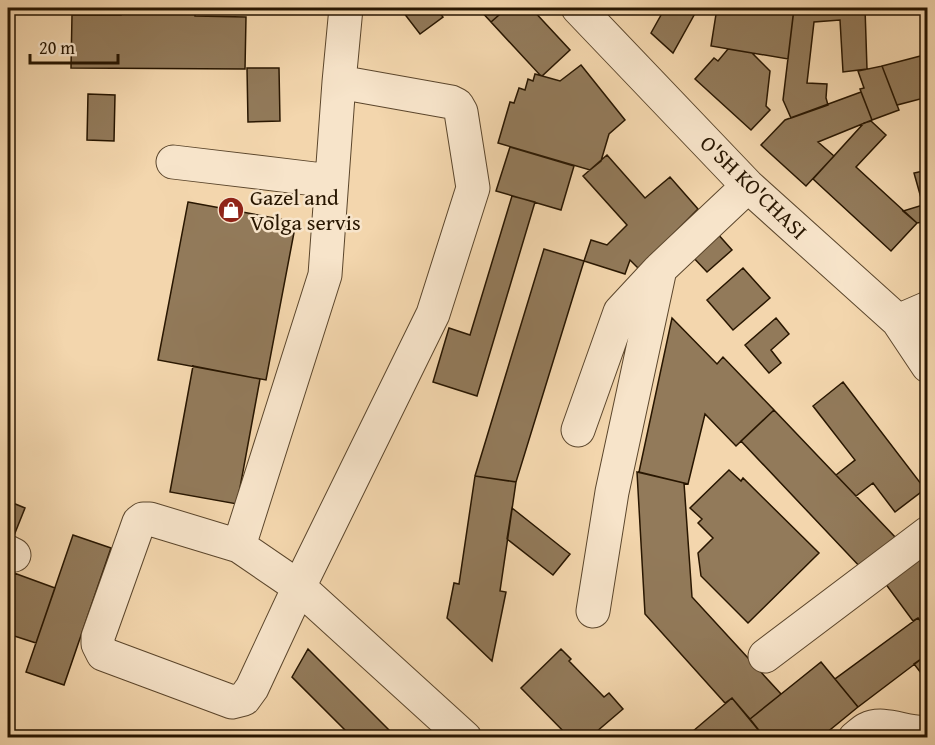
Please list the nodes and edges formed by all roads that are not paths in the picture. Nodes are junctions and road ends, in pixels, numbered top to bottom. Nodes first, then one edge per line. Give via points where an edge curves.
1 (346, 8) edge
2 (578, 8) edge
3 (339, 82) junction
4 (173, 162) dead end
5 (331, 181) junction
6 (748, 186) junction
7 (660, 269) junction
8 (913, 314) edge
9 (927, 366) edge
10 (578, 430) dead end
11 (927, 533) edge
12 (239, 546) junction
13 (299, 587) junction
14 (593, 611) dead end
15 (765, 656) dead end
16 (927, 732) edge
17 (465, 738) edge
18 (855, 738) edge

1 - 3 street
2 - 6 street, O'SH KO'CHASI
3 - 5 street
3 - 13 street via 457,105 462,112 473,188 433,314
4 - 5 street
5 - 12 street via 324,275
6 - 7 street
6 - 8 street, O'SH KO'CHASI
7 - 10 street via 620,312
7 - 14 street via 612,492
8 - 9 street, O'SH KO'CHASI
11 - 15 street
12 - 13 street
12 - 13 street via 150,519 139,522 98,637 103,654 232,702 244,699
13 - 17 street
16 - 18 street via 909,732 892,726 868,728

